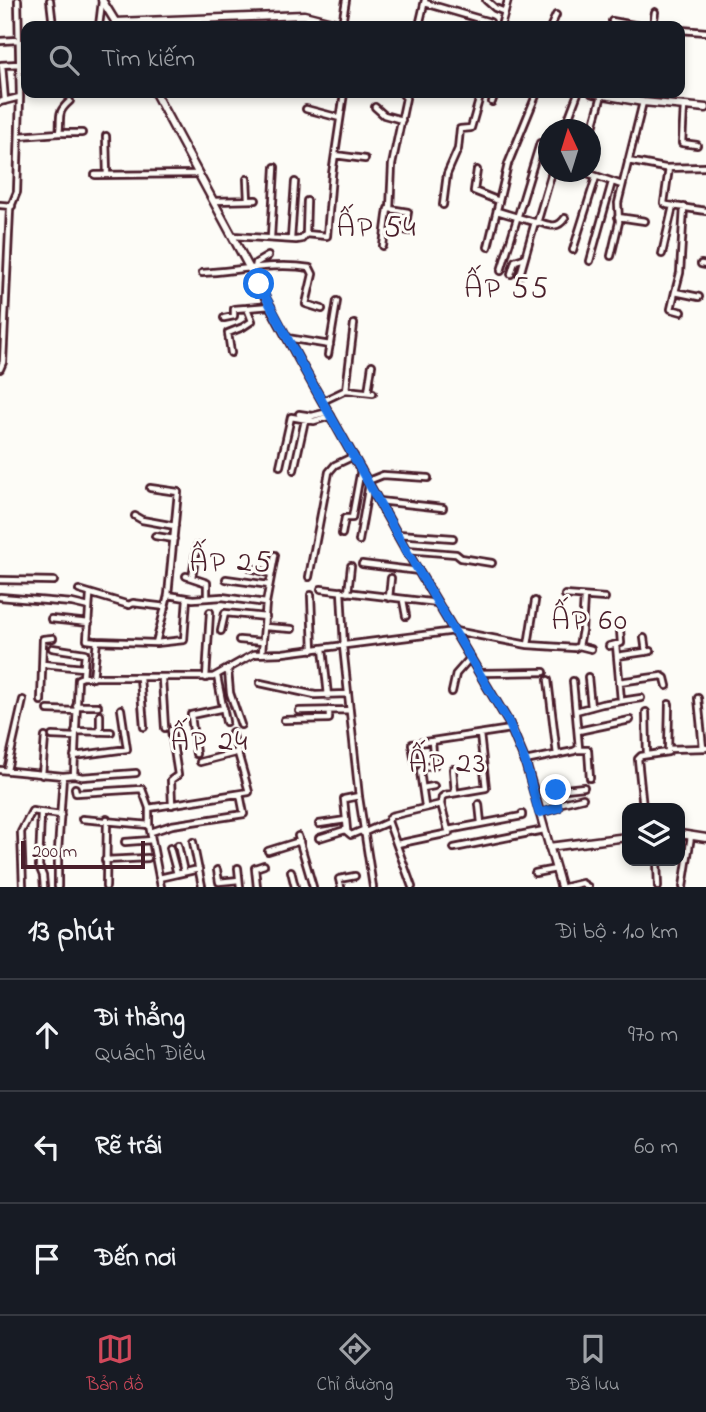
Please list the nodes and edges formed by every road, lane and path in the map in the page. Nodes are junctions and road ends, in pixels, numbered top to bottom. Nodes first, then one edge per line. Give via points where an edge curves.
1 (18, 0) edge
2 (50, 0) edge
3 (102, 0) edge
4 (346, 0) edge
5 (486, 0) edge
6 (508, 0) edge
7 (425, 1) edge
8 (505, 12) junction
9 (655, 12) dead end
10 (556, 15) dead end
11 (53, 21) edge
12 (100, 21) edge
13 (114, 21) edge
14 (179, 21) edge
15 (329, 21) edge
16 (345, 21) edge
17 (420, 21) edge
18 (487, 21) edge
19 (502, 21) edge
20 (553, 21) edge
21 (654, 21) edge
22 (685, 30) edge
23 (706, 32) edge
24 (19, 40) junction
25 (0, 41) edge
26 (19, 64) junction
27 (1, 65) edge
28 (20, 97) junction
29 (158, 98) edge
30 (343, 98) edge
31 (406, 98) edge
32 (480, 98) edge
33 (493, 98) edge
34 (535, 98) edge
35 (576, 98) edge
36 (601, 98) edge
37 (622, 98) edge
38 (70, 101) dead end
39 (2, 102) edge
40 (492, 102) dead end
41 (643, 102) junction
42 (684, 106) junction
43 (374, 107) dead end
44 (706, 108) edge
45 (306, 110) dead end
46 (340, 118) junction
47 (568, 119) edge
48 (595, 119) edge
49 (402, 120) junction
50 (59, 132) junction
51 (82, 132) dead end
52 (19, 136) junction
53 (106, 136) dead end
54 (697, 145) dead end
55 (538, 148) edge
56 (335, 155) junction
57 (365, 159) dead end
58 (628, 161) junction
59 (275, 167) dead end
60 (706, 167) edge
61 (669, 168) junction
62 (477, 170) dead end
63 (199, 174) junction
64 (95, 175) dead end
65 (107, 175) junction
66 (247, 179) dead end
67 (601, 179) edge
68 (295, 181) dead end
69 (549, 182) edge
70 (594, 182) edge
71 (612, 182) junction
72 (622, 185) junction
73 (247, 200) junction
74 (256, 200) dead end
75 (213, 201) junction
76 (307, 201) dead end
77 (499, 201) junction
78 (0, 205) edge
79 (443, 205) dead end
80 (12, 206) junction
81 (673, 206) junction
82 (684, 207) junction
83 (390, 209) junction
84 (497, 211) junction
85 (706, 211) edge
86 (516, 217) junction
87 (618, 217) junction
88 (565, 218) dead end
89 (645, 221) dead end
90 (536, 222) junction
91 (410, 231) dead end
92 (306, 234) junction
93 (232, 236) junction
94 (271, 237) junction
95 (291, 239) junction
96 (383, 246) dead end
97 (488, 247) dead end
98 (573, 250) dead end
99 (662, 254) dead end
100 (268, 256) dead end
101 (611, 256) dead end
102 (524, 258) junction
103 (590, 261) dead end
104 (253, 269) junction
105 (501, 271) dead end
106 (202, 273) dead end
107 (510, 274) dead end
108 (520, 275) dead end
109 (675, 292) junction
110 (699, 297) dead end
111 (337, 300) dead end
112 (271, 306) junction
113 (247, 308) junction
114 (322, 309) dead end
115 (682, 312) dead end
116 (224, 318) dead end
117 (354, 324) dead end
118 (287, 338) junction
119 (330, 345) junction
120 (231, 353) dead end
121 (328, 355) dead end
122 (372, 365) dead end
123 (0, 369) edge
124 (346, 390) junction
125 (323, 401) junction
126 (299, 414) dead end
127 (330, 414) junction
128 (305, 420) junction
129 (354, 456) junction
130 (280, 466) dead end
131 (361, 469) junction
132 (294, 470) dead end
133 (428, 478) dead end
134 (368, 482) junction
135 (150, 488) dead end
136 (379, 501) junction
137 (443, 508) dead end
138 (135, 516) dead end
139 (175, 526) junction
140 (342, 534) dead end
141 (397, 534) junction
142 (155, 536) dead end
143 (453, 538) dead end
144 (174, 540) junction
145 (359, 541) dead end
146 (197, 546) dead end
147 (406, 550) junction
148 (275, 555) dead end
149 (492, 563) dead end
150 (362, 564) dead end
151 (351, 566) dead end
152 (251, 568) dead end
153 (419, 571) junction
154 (271, 574) junction
155 (309, 577) dead end
156 (391, 578) dead end
157 (226, 579) dead end
158 (0, 580) edge
159 (54, 582) dead end
160 (269, 585) junction
161 (79, 590) dead end
162 (321, 590) dead end
163 (341, 592) junction
164 (348, 593) junction
165 (90, 595) junction
166 (168, 595) junction
167 (311, 595) dead end
168 (565, 595) dead end
169 (0, 597) edge
170 (584, 597) junction
171 (187, 598) junction
172 (207, 598) junction
173 (389, 598) junction
174 (605, 598) dead end
175 (403, 600) junction
176 (535, 601) dead end
177 (266, 603) junction
178 (438, 603) junction
179 (90, 607) junction
180 (166, 607) junction
181 (210, 612) dead end
182 (405, 616) dead end
183 (265, 617) junction
184 (51, 620) dead end
185 (89, 622) junction
186 (265, 627) junction
187 (292, 629) dead end
188 (620, 630) dead end
189 (221, 631) dead end
190 (456, 631) junction
191 (53, 638) dead end
192 (644, 638) dead end
193 (239, 640) dead end
194 (97, 641) junction
195 (263, 642) junction
196 (156, 643) junction
197 (528, 645) junction
198 (616, 645) junction
199 (344, 646) junction
200 (579, 646) junction
201 (608, 646) dead end
202 (52, 648) dead end
203 (323, 648) junction
204 (591, 649) dead end
205 (313, 650) junction
206 (262, 652) junction
207 (617, 656) junction
208 (471, 657) junction
209 (43, 664) junction
210 (83, 667) junction
211 (228, 670) junction
212 (544, 672) dead end
213 (480, 673) junction
214 (217, 676) junction
215 (83, 677) junction
216 (588, 677) dead end
217 (93, 678) junction
218 (140, 678) junction
219 (162, 678) junction
220 (206, 678) junction
221 (548, 681) dead end
222 (573, 681) dead end
223 (619, 682) junction
224 (260, 683) dead end
225 (667, 686) dead end
226 (452, 692) dead end
227 (348, 694) junction
228 (328, 696) junction
229 (641, 698) dead end
230 (698, 698) dead end
231 (23, 700) dead end
232 (621, 700) junction
233 (41, 701) dead end
234 (669, 704) dead end
235 (98, 706) dead end
236 (591, 707) junction
237 (224, 708) junction
238 (76, 709) junction
239 (121, 709) dead end
240 (48, 710) dead end
241 (330, 710) junction
242 (349, 710) junction
243 (299, 711) dead end
244 (576, 711) junction
245 (646, 712) dead end
246 (100, 715) dead end
247 (284, 720) dead end
248 (630, 720) dead end
249 (226, 722) dead end
250 (241, 725) dead end
251 (144, 727) dead end
252 (165, 728) dead end
253 (512, 729) junction
254 (172, 730) dead end
255 (579, 731) junction
256 (100, 732) junction
257 (111, 732) dead end
258 (232, 732) dead end
259 (75, 734) junction
260 (480, 734) junction
261 (52, 736) dead end
262 (45, 737) dead end
263 (432, 741) junction
264 (704, 748) edge
265 (668, 749) junction
266 (576, 750) junction
267 (239, 752) junction
268 (196, 754) dead end
269 (557, 754) junction
270 (647, 755) junction
271 (75, 756) junction
272 (525, 761) junction
273 (200, 762) dead end
274 (415, 762) dead end
275 (453, 769) dead end
276 (0, 770) edge
277 (7, 770) junction
278 (136, 773) dead end
279 (42, 775) junction
280 (74, 775) junction
281 (63, 776) junction
282 (590, 778) dead end
283 (434, 786) dead end
284 (584, 787) dead end
285 (75, 788) dead end
286 (423, 788) junction
287 (455, 793) junction
288 (240, 794) junction
289 (359, 796) junction
290 (583, 798) dead end
291 (642, 803) edge
292 (441, 804) junction
293 (480, 804) dead end
294 (558, 804) junction
295 (172, 805) junction
296 (425, 806) junction
297 (149, 808) junction
298 (41, 813) junction
299 (539, 813) junction
300 (522, 814) dead end
301 (61, 815) junction
302 (82, 819) dead end
303 (107, 819) junction
304 (346, 820) junction
305 (388, 822) junction
306 (481, 823) junction
307 (319, 824) dead end
308 (149, 825) junction
309 (347, 830) junction
310 (544, 830) junction
311 (151, 832) junction
312 (363, 832) junction
313 (449, 833) dead end
314 (685, 835) edge
315 (692, 836) junction
316 (319, 838) dead end
317 (622, 838) edge
318 (706, 838) edge
319 (153, 840) junction
320 (125, 842) dead end
321 (193, 842) dead end
322 (397, 844) junction
323 (178, 845) dead end
324 (549, 847) junction
325 (170, 848) dead end
326 (454, 848) dead end
327 (268, 851) dead end
328 (148, 858) dead end
329 (105, 860) junction
330 (264, 865) dead end
331 (657, 866) edge
332 (239, 868) dead end
333 (199, 869) junction
334 (556, 869) junction
335 (217, 870) dead end
336 (291, 871) dead end
337 (184, 872) junction
338 (535, 873) dead end
339 (177, 874) junction
340 (355, 876) dead end
341 (159, 878) junction
342 (239, 880) junction
343 (202, 886) edge
344 (23, 887) edge
345 (44, 887) edge
346 (58, 887) edge
347 (106, 887) edge
348 (160, 887) edge
349 (240, 887) edge
350 (257, 887) edge
351 (295, 887) edge
352 (313, 887) edge
353 (341, 887) edge
354 (373, 887) edge
355 (412, 887) edge
356 (563, 887) edge
357 (588, 887) edge
358 (658, 887) edge
359 (683, 887) edge

1 - 24 street
2 - 11 street
3 - 12 street
3 - 13 main road
4 - 16 street
5 - 8 street
6 - 8 street
7 - 17 street
7 - 18 street
8 - 19 street
9 - 21 street
10 - 20 street
14 - 15 main road via 304,15
22 - 23 street
24 - 25 street
24 - 26 street
26 - 27 street
26 - 28 street
27 - 39 street
28 - 39 street
28 - 52 street
29 - 63 main road
30 - 46 street
31 - 49 street
32 - 79 street via 471,128 460,130
33 - 40 street
34 - 77 street via 508,164
35 - 47 street
36 - 48 street
37 - 41 main road
38 - 50 street via 58,115
41 - 42 main road
41 - 58 street
42 - 44 main road
42 - 54 street via 681,141
43 - 49 street
45 - 46 street
46 - 56 street
49 - 83 street
50 - 51 street
50 - 52 street
52 - 80 street via 17,192
53 - 65 street
55 - 86 street
56 - 57 street
56 - 92 street via 327,236
58 - 61 street
58 - 72 street
59 - 94 street
60 - 61 street
61 - 81 street via 664,203
62 - 77 street via 474,191
63 - 65 street
63 - 75 main road
64 - 65 street
66 - 73 street
67 - 71 street
68 - 95 street
69 - 90 street
70 - 98 street
71 - 72 street
71 - 103 street
72 - 87 street
73 - 74 street
73 - 75 street
75 - 93 main road
76 - 92 street
77 - 84 street
78 - 80 street
80 - 123 street
81 - 82 street
81 - 99 street
82 - 85 street
82 - 109 street
83 - 91 street via 408,212 405,230
83 - 96 street
84 - 86 street
84 - 97 street
86 - 90 street
86 - 105 street
87 - 89 street
87 - 101 street
88 - 90 street via 555,227
90 - 102 street
92 - 95 street
93 - 94 street
93 - 104 main road
94 - 95 street
100 - 104 street
102 - 107 street via 517,259
102 - 108 street
104 - 106 street
104 - 112 main road
104 - 114 street via 311,269 306,304
109 - 110 street
109 - 115 street via 671,309
111 - 119 street
112 - 113 street
112 - 118 main road
113 - 116 street via 235,309 234,316
113 - 120 street via 253,321 228,333
117 - 124 street
118 - 119 street
118 - 125 main road
119 - 121 street
122 - 124 street via 371,392
124 - 125 street
125 - 127 main road
126 - 127 street
127 - 128 street
127 - 129 main road
128 - 130 street via 291,417
128 - 132 street
129 - 131 main road
129 - 155 street via 329,472
131 - 134 main road
131 - 140 street via 352,518 345,518
133 - 134 street via 383,475
134 - 136 main road
134 - 145 street
135 - 139 street via 178,492
136 - 137 street
136 - 141 main road
138 - 139 street
139 - 144 street
141 - 143 street
141 - 147 main road
142 - 144 street
144 - 166 street
146 - 172 street via 189,577 207,583
147 - 149 street via 456,554
147 - 153 main road
148 - 154 street
150 - 153 street
151 - 164 street
152 - 154 street
153 - 178 main road
154 - 160 street
156 - 173 street
157 - 160 street
158 - 159 street
160 - 177 street
161 - 165 street
162 - 163 street
163 - 164 street
163 - 199 street
164 - 173 street
165 - 179 street
165 - 180 street via 130,605
166 - 171 street
166 - 180 street
167 - 205 street
168 - 170 street
169 - 179 street
170 - 174 street
170 - 200 street
171 - 172 street
171 - 196 street via 184,640
172 - 177 street
173 - 175 street
175 - 178 street
175 - 182 street
176 - 197 street
177 - 183 street
178 - 190 main road
179 - 185 street
180 - 196 street
181 - 220 street
183 - 186 street
183 - 189 street via 224,613
184 - 185 street
185 - 194 street via 87,640
186 - 187 street
186 - 195 street
188 - 198 street via 621,643
190 - 197 street
190 - 199 street
190 - 208 main road
191 - 209 street via 43,639
192 - 207 street via 648,652
193 - 195 street
194 - 196 street
194 - 217 street
195 - 206 street
197 - 200 street
198 - 201 street
198 - 207 street
199 - 203 street
199 - 227 street
200 - 204 street
202 - 210 street via 85,653
203 - 205 street
203 - 228 street
205 - 206 street
206 - 211 street
207 - 223 street
208 - 213 main road
208 - 226 street via 457,674
209 - 210 street
209 - 233 street
210 - 215 street
211 - 214 street
211 - 250 street
212 - 213 street
213 - 253 main road
214 - 220 street
214 - 237 street
215 - 217 street
215 - 238 street via 78,680
216 - 236 street
217 - 218 street
218 - 219 street
218 - 251 street
219 - 220 street
219 - 252 street
221 - 269 street
222 - 244 street
223 - 225 street via 663,676
223 - 232 street
224 - 228 street
227 - 228 street
227 - 242 street
229 - 232 street
230 - 264 street
231 - 277 street
232 - 236 street
234 - 265 street
235 - 238 street
236 - 244 street
237 - 249 street
237 - 268 street via 191,715
238 - 240 street
238 - 259 street
239 - 271 street via 127,749
241 - 242 street
241 - 243 street
241 - 247 street via 330,719
242 - 289 street
244 - 255 street
245 - 270 street
246 - 256 street
248 - 255 street
253 - 260 street
253 - 272 main road
254 - 295 street via 178,775 171,780
255 - 266 street
256 - 257 street
256 - 259 street
258 - 267 street
259 - 261 street
259 - 271 street
260 - 263 street
260 - 287 street via 486,787
262 - 279 street
263 - 274 street via 412,744
263 - 286 street via 434,766 419,771
264 - 265 street
265 - 270 street via 667,753
266 - 269 street
266 - 282 street via 587,750
267 - 273 street
267 - 288 street via 249,790
269 - 272 street
270 - 291 street via 638,758
271 - 280 street
272 - 299 main road
275 - 287 street
276 - 277 street
277 - 279 street
278 - 280 street
279 - 281 street
280 - 281 street
281 - 301 street
283 - 286 street
284 - 294 street via 556,790
285 - 297 street via 76,793 142,789
286 - 296 street
287 - 292 street via 443,796
288 - 295 street
288 - 311 street via 244,814
289 - 304 street via 344,799
289 - 312 street
290 - 294 street
292 - 296 street
292 - 306 street via 448,830
293 - 306 street
294 - 299 street via 558,808
295 - 297 street
296 - 305 street via 391,816
297 - 308 street
298 - 301 street
298 - 344 street via 31,812 22,827
298 - 345 street via 39,866
299 - 310 main road
300 - 306 street
301 - 346 street
302 - 303 street
303 - 308 street
303 - 329 street
304 - 307 street
304 - 309 street
305 - 312 street
305 - 322 street
308 - 311 street
309 - 312 street via 351,835
309 - 316 street
310 - 324 main road
310 - 326 street
311 - 319 street
312 - 354 street
313 - 322 street
314 - 315 main road
315 - 318 main road
315 - 359 street
317 - 324 main road
319 - 320 street
319 - 341 street
321 - 333 street
322 - 355 street
323 - 337 street
324 - 334 main road
325 - 339 street
327 - 352 street via 299,839
328 - 329 street
329 - 347 street
330 - 350 street via 255,867
331 - 358 street
332 - 342 street
333 - 337 street
333 - 343 street
334 - 338 street
334 - 356 main road
335 - 342 street via 219,882
336 - 351 street
337 - 339 street
339 - 341 street
340 - 353 street via 338,879
341 - 348 street
342 - 349 street
356 - 357 street via 582,883

